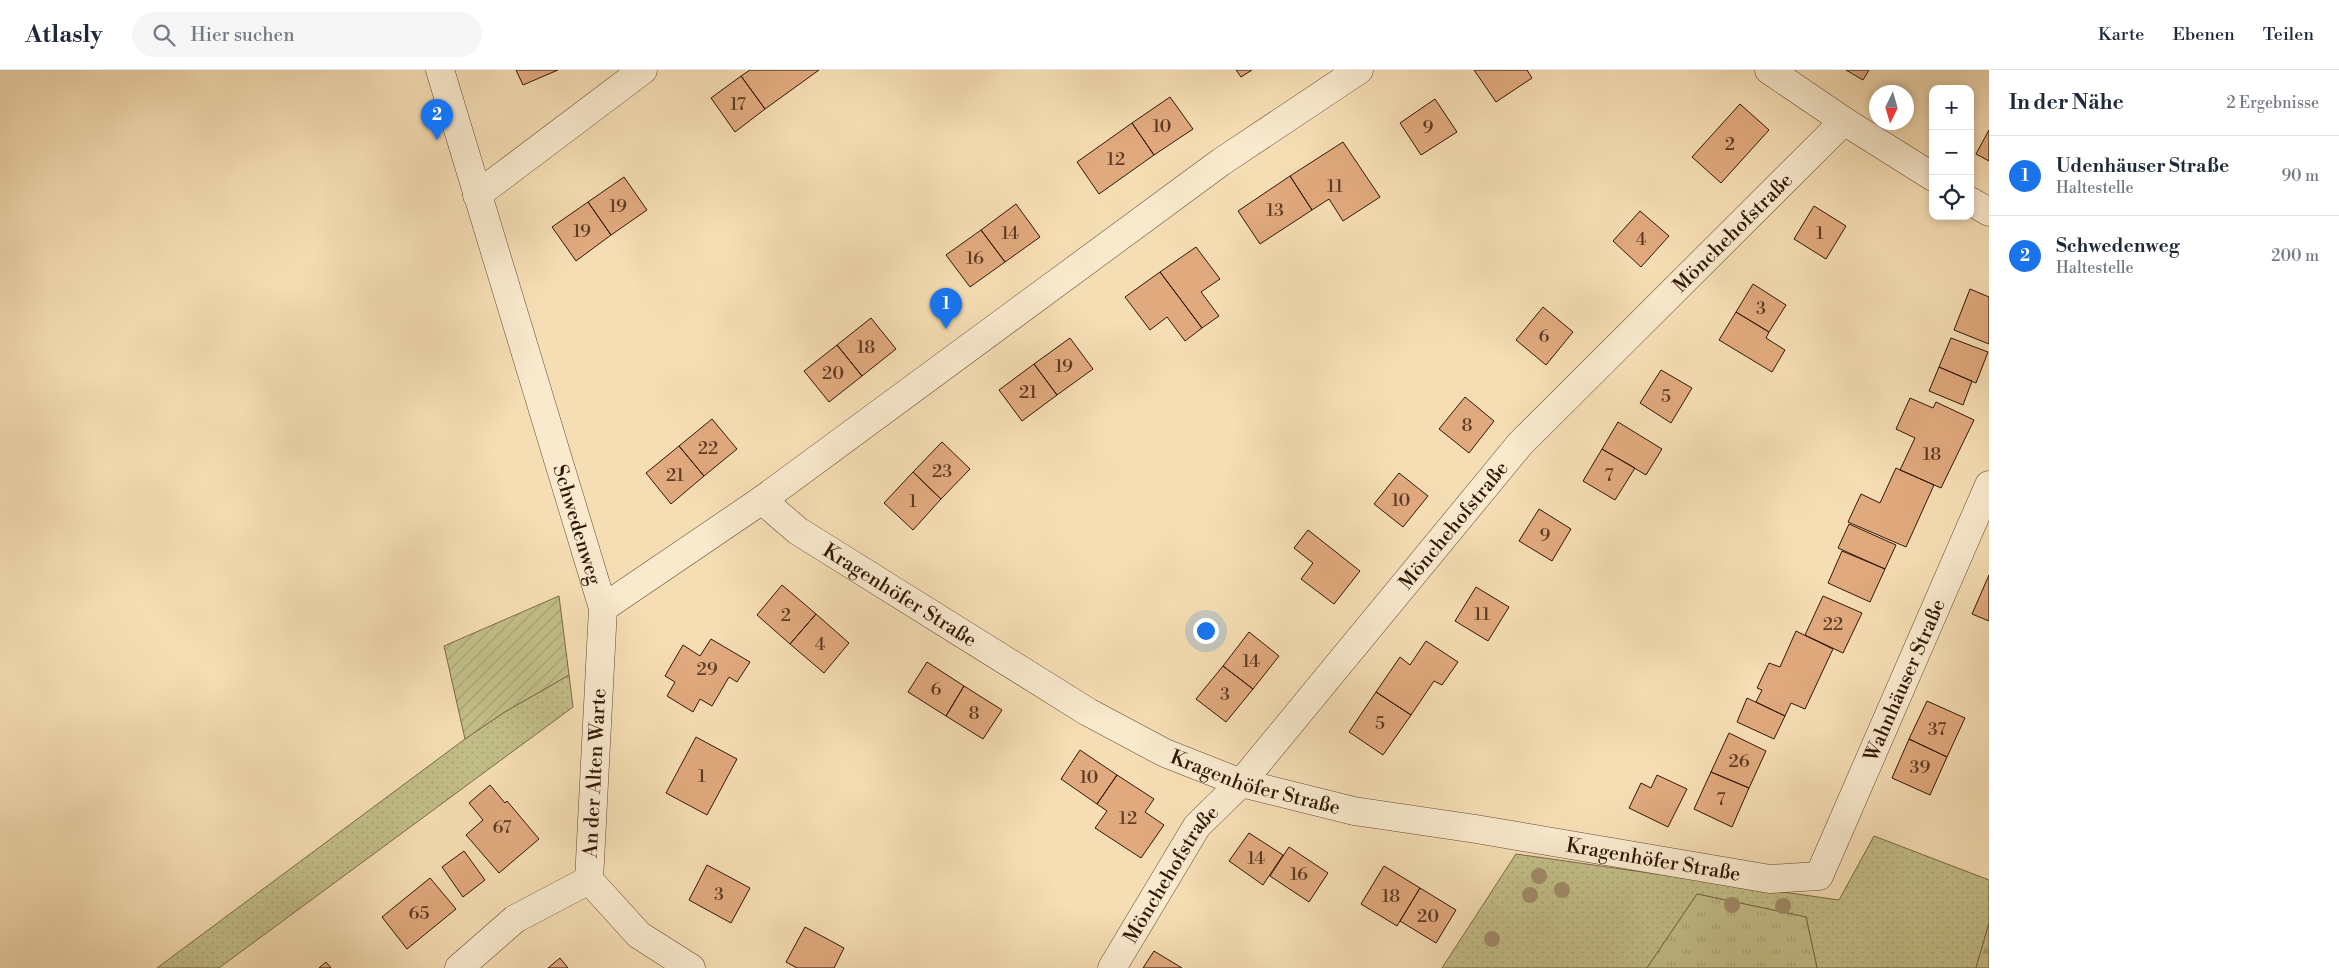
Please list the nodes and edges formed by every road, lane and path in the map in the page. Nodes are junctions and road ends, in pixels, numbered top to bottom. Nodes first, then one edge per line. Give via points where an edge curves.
1 (440, 70) edge
2 (642, 70) edge
3 (1358, 70) edge
4 (1769, 70) edge
5 (1844, 122) junction
6 (1930, 175) edge
7 (477, 194) junction
8 (1974, 203) edge
9 (1989, 212) edge
10 (1989, 485) edge
11 (762, 500) junction
12 (604, 608) junction
13 (600, 666) joint
14 (1241, 783) junction
15 (1819, 876) joint
16 (589, 880) junction
17 (459, 968) edge
18 (691, 968) edge
19 (1112, 968) edge

1 - 7 street, Schwedenweg
2 - 7 street
3 - 11 street via 1221,162
4 - 5 street
5 - 6 street
5 - 14 street, Mönchehofstraße via 1520,444
7 - 12 street, Schwedenweg
8 - 9 street
10 - 15 street, Wahnhäuser Straße
11 - 12 street
11 - 14 street, Kragenhöfer Straße via 798,531 1088,712 1165,753
12 - 13 street, Schwedenweg
13 - 16 street, An der Alten Warte
14 - 15 street, Kragenhöfer Straße via 1354,811 1770,879
14 - 19 street, Mönchehofstraße via 1197,826
16 - 17 street, An der Alten Warte via 515,919
16 - 18 street, An der Alten Warte via 639,935

